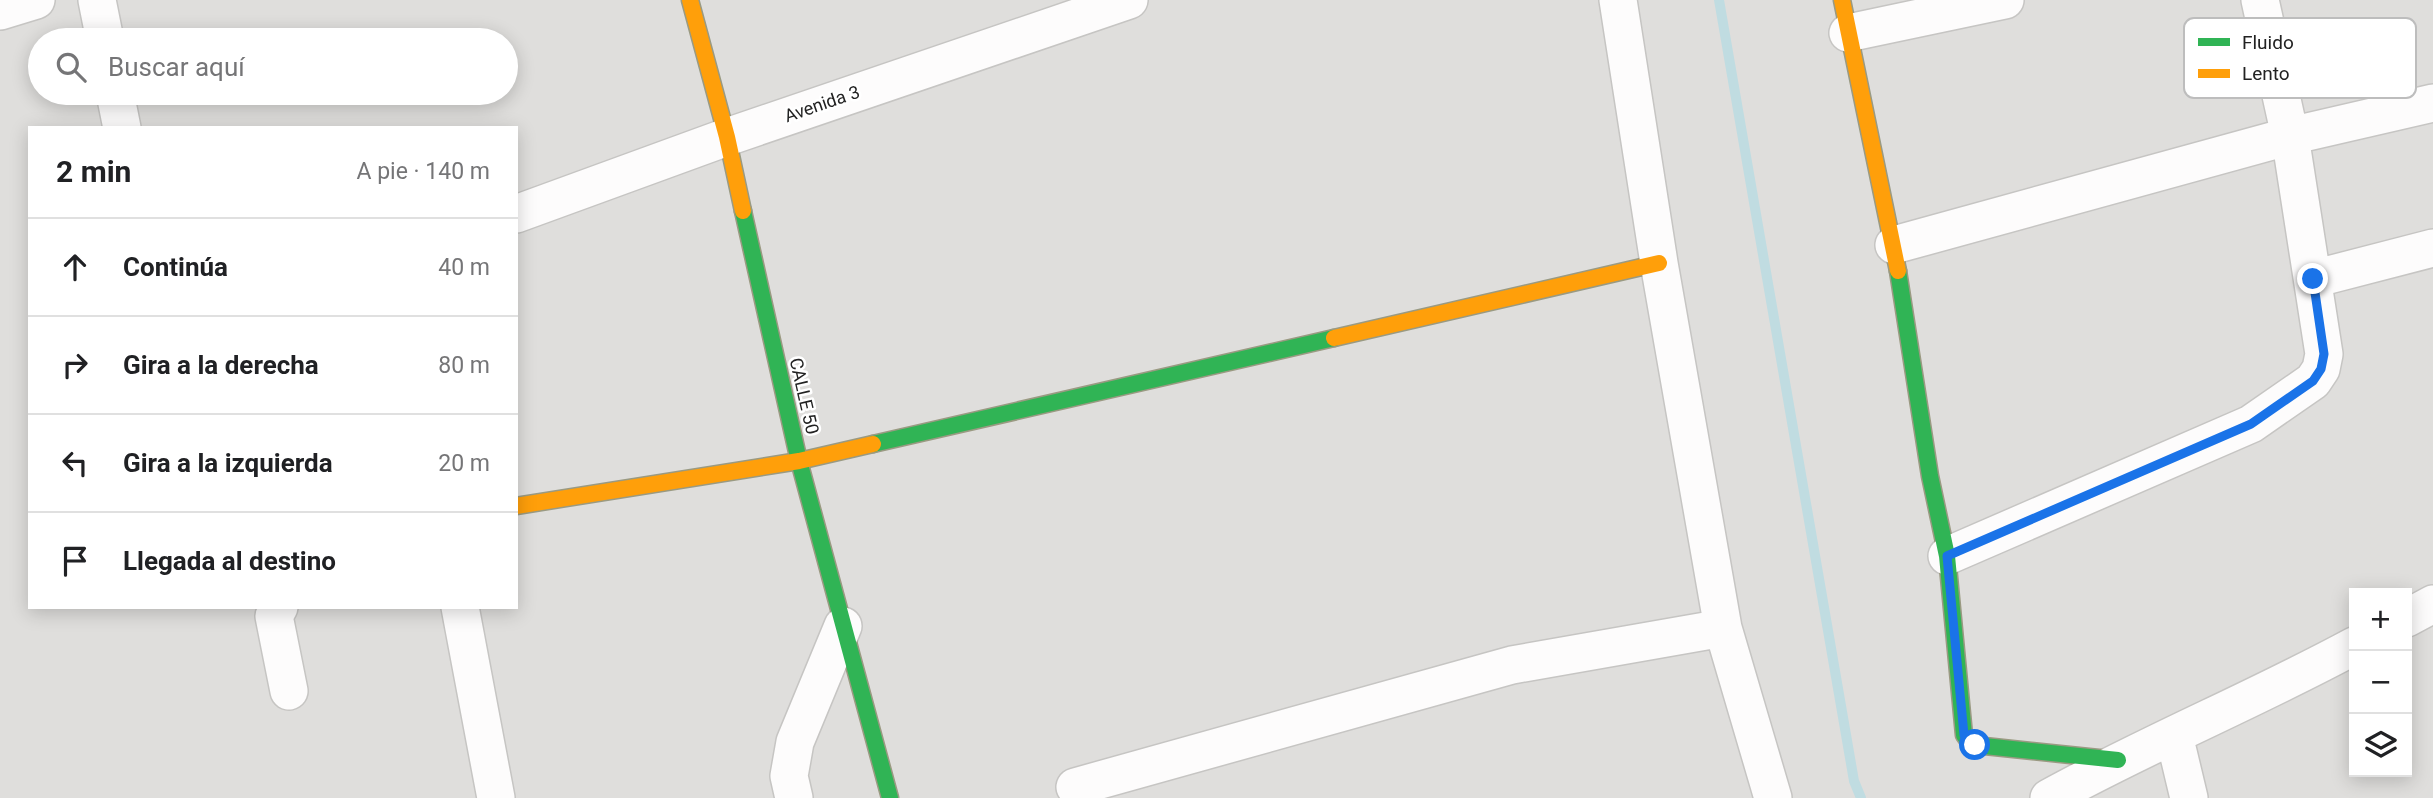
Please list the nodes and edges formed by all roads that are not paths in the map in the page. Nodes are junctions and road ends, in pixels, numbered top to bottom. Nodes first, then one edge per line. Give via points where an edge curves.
1 (36, 0) edge
2 (97, 0) edge
3 (690, 0) edge
4 (1129, 0) edge
5 (1618, 0) edge
6 (2005, 0) edge
7 (2260, 0) edge
8 (0, 11) edge
9 (1845, 17) edge
10 (2264, 18) edge
11 (103, 28) edge
12 (2282, 98) edge
13 (2433, 103) edge
14 (117, 105) edge
15 (121, 126) edge
16 (727, 136) junction
17 (2290, 136) junction
18 (518, 214) edge
19 (1894, 245) junction
20 (2433, 248) edge
21 (1659, 263) junction
22 (2313, 279) junction
23 (799, 461) junction
24 (518, 506) edge
25 (1947, 556) junction
26 (2433, 604) edge
27 (278, 609) edge
28 (460, 609) edge
29 (2412, 615) edge
30 (843, 626) junction
31 (1723, 628) junction
32 (2349, 649) edge
33 (289, 691) dead end
34 (2174, 735) junction
35 (2118, 760) junction
36 (1075, 787) dead end
37 (496, 798) edge
38 (794, 798) edge
39 (890, 798) edge
40 (1773, 798) edge
41 (2049, 798) edge
42 (2189, 798) edge

1 - 8 street
2 - 11 street
3 - 16 street, CALLE 50
4 - 16 street, Avenida 3
5 - 21 street
6 - 9 street
7 - 10 street
9 - 19 street
12 - 17 street
13 - 17 street
14 - 15 street
16 - 18 street, Avenida 3
16 - 23 street, CALLE 50
17 - 19 street
17 - 22 street
19 - 25 street
20 - 22 street
21 - 23 street
21 - 31 street
22 - 25 street via 2324,354 2313,381 2251,424
23 - 24 street
23 - 30 street, CALLE 50
25 - 35 street via 1964,735 1969,742
26 - 29 street
27 - 33 street via 274,616
28 - 37 street
30 - 38 street via 795,742 789,776
30 - 39 street, CALLE 50
31 - 36 street via 1512,665
31 - 40 street
32 - 34 street
34 - 35 street
34 - 42 street
35 - 41 street

